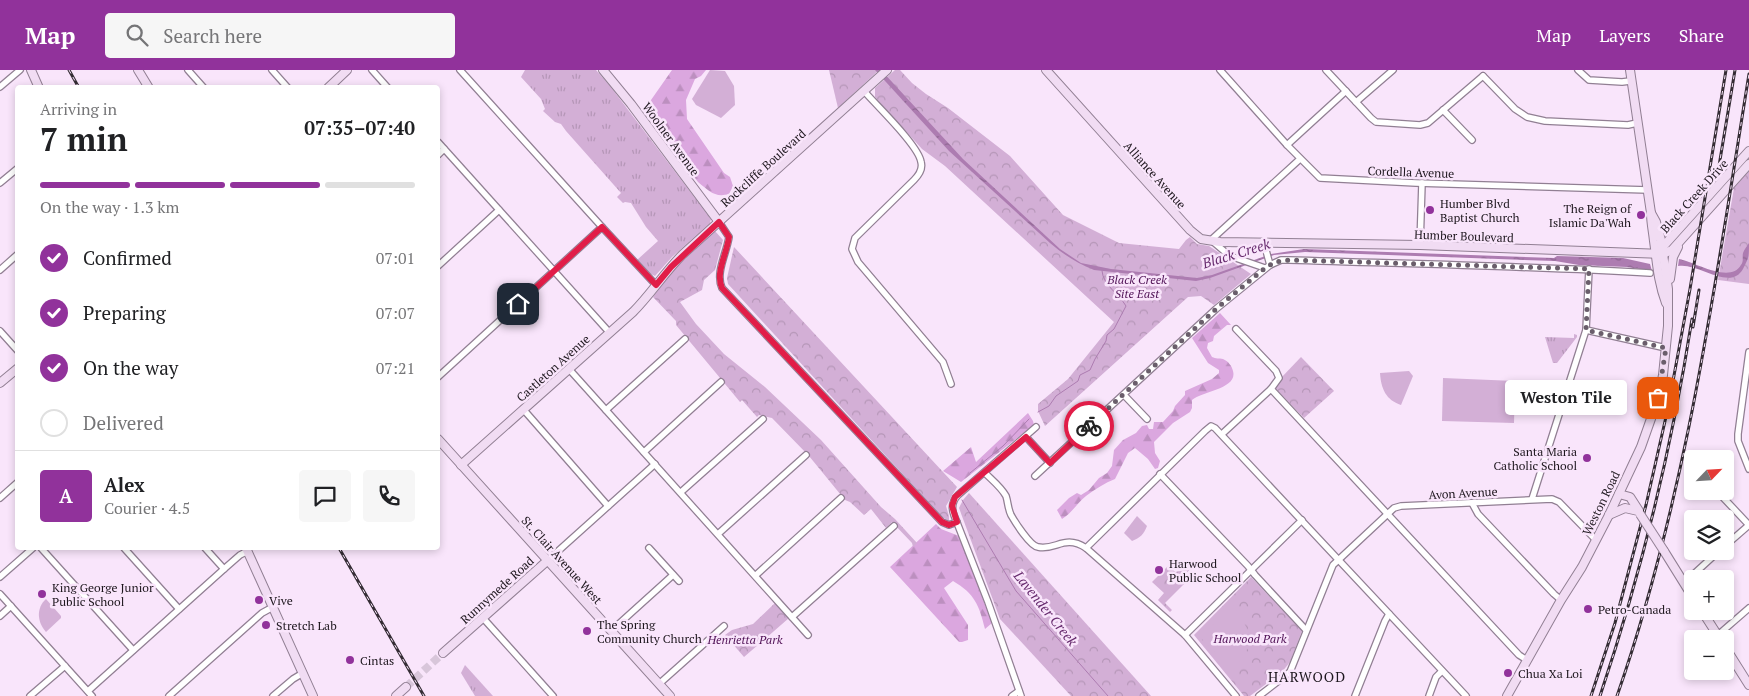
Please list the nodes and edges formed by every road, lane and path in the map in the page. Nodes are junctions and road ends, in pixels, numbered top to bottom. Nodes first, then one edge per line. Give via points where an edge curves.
1 (20, 70) edge
2 (31, 70) edge
3 (138, 70) edge
4 (188, 70) edge
5 (272, 70) edge
6 (347, 70) edge
7 (372, 70) edge
8 (460, 70) edge
9 (603, 70) edge
10 (888, 70) edge
11 (1046, 70) edge
12 (1220, 70) edge
13 (1326, 70) edge
14 (1393, 70) edge
15 (1578, 70) edge
16 (1630, 70) edge
17 (1483, 73) edge
18 (1630, 81) junction
19 (38, 85) edge
20 (147, 85) edge
21 (201, 85) edge
22 (285, 85) edge
23 (331, 85) edge
24 (385, 85) edge
25 (0, 87) edge
26 (864, 91) junction
27 (1346, 91) junction
28 (1356, 102) junction
29 (1443, 110) junction
30 (1637, 123) junction
31 (1472, 140) dead end
32 (440, 144) edge
33 (1287, 145) junction
34 (444, 149) junction
35 (1749, 151) edge
36 (440, 153) edge
37 (1300, 159) junction
38 (1749, 164) edge
39 (15, 170) edge
40 (0, 183) edge
41 (1422, 183) junction
42 (1648, 190) junction
43 (499, 210) junction
44 (1651, 213) junction
45 (719, 222) junction
46 (1656, 222) junction
47 (602, 227) junction
48 (1685, 229) junction
49 (1211, 240) junction
50 (1264, 242) junction
51 (1420, 245) junction
52 (1658, 250) junction
53 (15, 257) edge
54 (440, 264) edge
55 (1265, 265) junction
56 (1589, 269) junction
57 (0, 270) edge
58 (554, 271) junction
59 (1650, 273) dead end
60 (656, 285) junction
61 (1668, 289) junction
62 (1667, 304) junction
63 (1236, 329) dead end
64 (1586, 330) junction
65 (0, 331) edge
66 (609, 332) junction
67 (685, 339) dead end
68 (15, 347) edge
69 (1666, 348) junction
70 (1749, 352) edge
71 (569, 369) junction
72 (15, 370) edge
73 (440, 375) edge
74 (721, 382) dead end
75 (0, 383) edge
76 (950, 384) dead end
77 (1271, 389) junction
78 (1124, 395) junction
79 (523, 410) junction
80 (606, 410) junction
81 (762, 419) dead end
82 (1146, 419) dead end
83 (1036, 427) dead end
84 (1222, 434) junction
85 (1026, 437) junction
86 (440, 441) edge
87 (644, 452) junction
88 (806, 455) dead end
89 (1747, 459) edge
90 (1050, 463) junction
91 (655, 464) junction
92 (461, 465) junction
93 (1749, 469) edge
94 (986, 472) junction
95 (1160, 474) junction
96 (1035, 476) dead end
97 (15, 485) edge
98 (681, 492) junction
99 (1619, 494) junction
100 (0, 498) edge
101 (841, 498) dead end
102 (1532, 499) junction
103 (1725, 500) edge
104 (1472, 503) junction
105 (608, 506) junction
106 (1639, 512) junction
107 (1388, 515) junction
108 (1609, 515) junction
109 (1302, 520) junction
110 (957, 522) junction
111 (1749, 525) edge
112 (894, 526) dead end
113 (718, 534) junction
114 (1734, 538) edge
115 (1596, 540) junction
116 (649, 548) dead end
117 (1086, 548) junction
118 (31, 550) edge
119 (43, 550) edge
120 (126, 550) edge
121 (207, 550) edge
122 (247, 550) edge
123 (1339, 560) junction
124 (1710, 560) edge
125 (548, 561) junction
126 (224, 569) junction
127 (1251, 570) junction
128 (1699, 570) edge
129 (673, 574) junction
130 (756, 575) junction
131 (0, 577) edge
132 (679, 581) dead end
133 (1684, 583) edge
134 (0, 594) edge
135 (1561, 600) junction
136 (11, 606) junction
137 (273, 607) junction
138 (179, 609) junction
139 (1749, 609) edge
140 (1389, 614) junction
141 (0, 616) edge
142 (792, 617) junction
143 (483, 618) junction
144 (724, 626) dead end
145 (1306, 630) junction
146 (1726, 630) edge
147 (611, 631) junction
148 (808, 635) dead end
149 (1185, 635) junction
150 (133, 650) junction
151 (443, 653) tunnel mouth
152 (1527, 660) junction
153 (1734, 661) edge
154 (65, 666) junction
155 (1442, 671) junction
156 (303, 673) junction
157 (660, 684) junction
158 (1749, 685) edge
159 (406, 687) tunnel mouth
160 (1020, 693) edge
161 (90, 694) edge
162 (30, 696) edge
163 (169, 696) edge
164 (273, 696) edge
165 (313, 696) edge
166 (396, 696) edge
167 (553, 696) edge
168 (670, 696) edge
169 (1012, 696) edge
170 (1236, 696) edge
171 (1260, 696) edge
172 (1355, 696) edge
173 (1429, 696) edge
174 (1466, 696) edge
175 (1508, 696) edge

1 - 25 street
2 - 19 main road
3 - 20 main road
4 - 21 street
5 - 22 street
6 - 23 main road
7 - 24 street
8 - 47 street
9 - 45 main road, Woolner Avenue
10 - 26 main road, Rockcliffe Boulevard
11 - 49 main road, Alliance Avenue via 1190,230 1201,239
12 - 33 street, Cordella Avenue
13 - 27 street
14 - 28 street
15 - 18 street via 1589,80
16 - 18 main road, Weston Road
17 - 29 street
17 - 30 street via 1520,113 1537,120
18 - 30 main road, Weston Road
26 - 45 main road, Rockcliffe Boulevard
26 - 76 street via 916,149 922,162 914,180 855,238 852,249 858,262 943,362
27 - 28 street
27 - 33 street
28 - 29 street via 1371,118 1381,123 1420,125 1428,123
29 - 31 street
30 - 42 main road, Weston Road
32 - 34 street
33 - 37 street, Cordella Avenue
34 - 36 street
34 - 43 street
35 - 48 main road, Black Creek Drive
37 - 41 street, Cordella Avenue via 1325,179
37 - 49 street
38 - 48 main road, Black Creek Drive
39 - 40 street
41 - 42 street, Cordella Avenue
41 - 51 street
42 - 44 main road, Weston Road
43 - 54 street
43 - 58 street
44 - 46 main road, Weston Road
44 - 52 main road, Weston Road
45 - 60 main road, Rockcliffe Boulevard via 676,261
45 - 110 street via 729,237 720,276 722,288 942,522 949,525
46 - 48 main road via 1668,234
46 - 52 main road, Weston Road
47 - 58 street
47 - 60 street
48 - 52 main road, Black Creek Drive via 1672,250
48 - 61 main road via 1673,257
49 - 50 main road, Humber Boulevard
49 - 55 street, Alliance Avenue via 1230,256
50 - 51 main road, Humber Boulevard
50 - 55 street
51 - 52 main road, Humber Boulevard
52 - 61 main road, Weston Road
52 - 62 main road, Weston Road via 1660,287
53 - 57 street
55 - 56 street via 1290,260
55 - 78 street
56 - 59 street
56 - 64 street
58 - 66 street
58 - 73 street
60 - 66 main road, Castleton Avenue
61 - 62 main road, Weston Road
62 - 69 main road, Weston Road
63 - 77 street via 1277,373 1279,378
64 - 69 street
64 - 102 street
65 - 68 street
66 - 71 main road, Castleton Avenue
67 - 80 street
69 - 99 main road, Weston Road via 1659,396
70 - 89 street via 1738,434
71 - 79 main road, Castleton Avenue
71 - 80 street
72 - 75 main road
74 - 87 street
77 - 84 street
77 - 107 street
78 - 82 street
78 - 90 street
79 - 92 main road, Castleton Avenue
79 - 105 street
80 - 87 street
81 - 98 street
83 - 85 street
84 - 95 street via 1211,426
84 - 109 street
85 - 90 street
85 - 94 street
86 - 92 main road, St. Clair Avenue West
87 - 91 street
88 - 113 street
89 - 93 street
90 - 96 street
91 - 98 street
91 - 105 street, Runnymede Road
92 - 125 main road, St. Clair Avenue West
94 - 110 street via 953,500 952,510
94 - 117 street via 1006,497 1011,515 1034,546 1068,542
95 - 117 street
95 - 127 street
97 - 100 street
98 - 113 street
99 - 106 main road via 1630,497
99 - 108 main road, Weston Road
101 - 130 street
102 - 104 street, Avon Avenue
102 - 115 street, Avon Avenue via 1559,502
103 - 111 street
104 - 107 street, Avon Avenue via 1397,506
104 - 135 street via 1484,520
105 - 125 street, Runnymede Road
106 - 108 main road via 1625,508
106 - 133 main road, bridge
107 - 123 street, Avon Avenue
107 - 152 street via 1519,656
108 - 115 main road, Weston Road
109 - 123 street
109 - 127 street
110 - 160 street
111 - 114 street
112 - 142 street
113 - 130 street
115 - 135 main road, Weston Road
116 - 129 street
117 - 149 street
118 - 131 street
119 - 150 street
120 - 138 street
121 - 126 street
122 - 126 street
122 - 137 main road
123 - 140 street
123 - 145 street, Avon Avenue
124 - 128 street
125 - 143 main road, Runnymede Road
125 - 147 main road, St. Clair Avenue West
126 - 138 street
127 - 145 street
127 - 149 street
129 - 132 street
129 - 147 street
130 - 142 street
134 - 136 street
135 - 152 main road, Weston Road
136 - 141 street
136 - 154 street
137 - 156 main road
137 - 163 street via 262,613
138 - 150 street
139 - 146 street
140 - 155 street
140 - 172 street
142 - 148 street
143 - 151 main road, Runnymede Road
143 - 167 street
144 - 157 street
145 - 171 street, Avon Avenue via 1290,672
147 - 157 main road, St. Clair Avenue West
149 - 170 street
150 - 161 street
152 - 175 main road, Weston Road
153 - 158 main road
154 - 161 street
154 - 162 street
155 - 173 street via 1436,677
155 - 174 street
156 - 164 street
156 - 165 main road
157 - 168 main road, St. Clair Avenue West
159 - 166 main road
160 - 169 street

